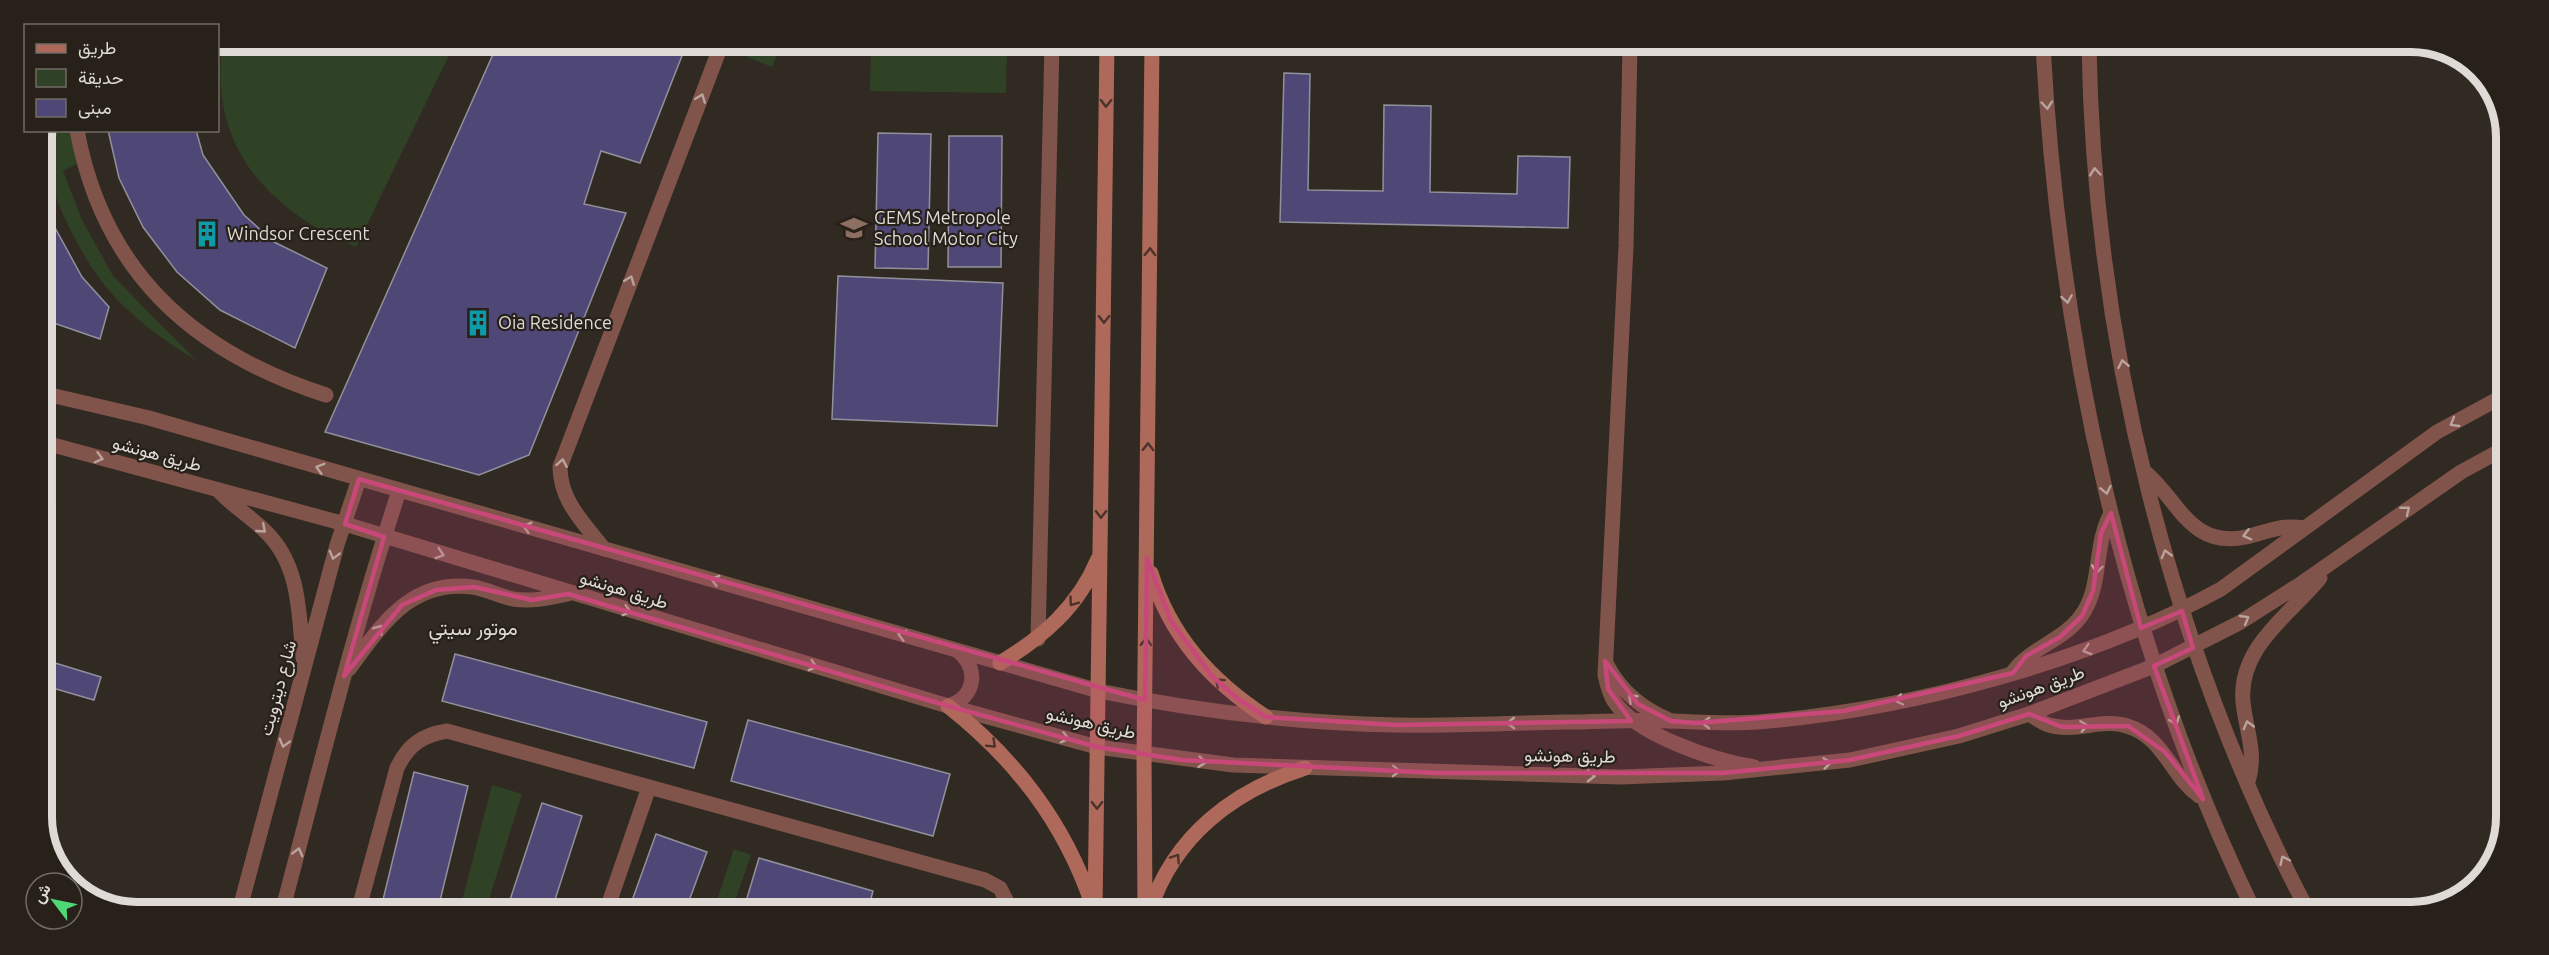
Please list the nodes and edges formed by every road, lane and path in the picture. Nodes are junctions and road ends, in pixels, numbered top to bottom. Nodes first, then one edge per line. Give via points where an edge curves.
1 (719, 52) edge
2 (1052, 52) edge
3 (1107, 52) edge
4 (1152, 52) edge
5 (1630, 52) edge
6 (2044, 52) edge
7 (2089, 52) edge
8 (77, 132) edge
9 (52, 395) edge
10 (326, 395) dead end
11 (2496, 400) edge
12 (52, 445) edge
13 (2496, 452) edge
14 (2144, 471) junction
15 (359, 479) junction
16 (218, 490) junction
17 (399, 491) junction
18 (2111, 513) junction
19 (345, 524) junction
20 (2304, 528) junction
21 (384, 537) junction
22 (604, 549) junction
23 (1101, 550) junction
24 (1147, 558) junction
25 (2333, 561) junction
26 (568, 594) junction
27 (2182, 611) junction
28 (2141, 628) junction
29 (1038, 639) junction
30 (2193, 648) junction
31 (958, 651) junction
32 (1605, 661) junction
33 (1000, 663) junction
34 (2154, 666) junction
35 (304, 670) junction
36 (2013, 673) junction
37 (344, 676) junction
38 (1099, 691) junction
39 (1145, 700) junction
40 (948, 706) junction
41 (2029, 714) junction
42 (1266, 717) junction
43 (1636, 721) junction
44 (1671, 721) junction
45 (1097, 747) junction
46 (1144, 755) junction
47 (1305, 768) junction
48 (1769, 770) junction
49 (2248, 782) junction
50 (649, 787) junction
51 (2203, 799) junction
52 (242, 902) edge
53 (285, 902) edge
54 (361, 902) edge
55 (609, 902) edge
56 (1007, 902) edge
57 (1091, 902) edge
58 (1094, 902) edge
59 (1145, 902) edge
60 (1153, 902) edge
61 (2250, 902) edge
62 (2304, 902) edge

22 -> 1 street via 564,497 560,467
2 - 29 street
3 -> 23 main road
24 -> 4 main road
5 - 32 street via 1626,246
6 -> 18 street via 2063,272
14 -> 7 street via 2112,311 2100,225
8 - 10 street via 88,180 106,226 133,268 165,304 239,360 282,381
15 -> 9 street, طريق هونشو via 149,418
11 -> 20 street, طريق هونشو via 2437,432
12 -> 16 street, طريق هونشو
25 -> 13 street, طريق هونشو via 2461,472
20 -> 14 street via 2274,527 2232,538 2206,533 2184,519 2161,486
27 -> 14 street
15 - 17 street, طريق هونشو
15 - 19 street, شارع ديترويت
16 - 19 street, طريق هونشو
16 -> 35 street via 266,532 284,555 296,587
17 - 21 street
22 -> 17 street, طريق هونشو
18 - 28 street
18 -> 36 street via 2101,533 2093,591 2082,616 2060,637 2026,656
19 - 21 street, طريق هونشو
19 -> 35 street, شارع ديترويت
20 - 27 street, طريق هونشو via 2245,573
21 -> 26 street, طريق هونشو
21 - 37 street
31 -> 22 street, طريق هونشو
23 -> 29 main road via 1076,599
23 - 38 main road
39 -> 24 main road
42 -> 24 main road via 1229,691 1190,650 1166,611
30 -> 25 street, طريق هونشو
49 -> 25 street via 2253,749 2243,699 2249,663 2267,634
37 -> 26 street via 388,616 418,596 455,587 474,587 513,599
26 -> 40 street, طريق هونشو
27 - 28 street, طريق هونشو
27 - 30 street
28 - 34 street
28 -> 36 street, طريق هونشو
29 - 33 main road
30 - 34 street, طريق هونشو
30 - 49 street
31 - 33 street, طريق هونشو
31 - 40 street via 970,665 972,682 964,698
32 - 43 street via 1612,696 1624,713
44 -> 32 street via 1638,704 1613,677
33 - 38 street, طريق هونشو
34 - 41 street, طريق هونشو
34 -> 51 street
35 -> 52 street, شارع ديترويت
36 -> 44 street, طريق هونشو via 1844,711 1760,722
53 -> 37 street
38 - 39 street, طريق هونشو
38 - 45 main road
39 - 42 street, طريق هونشو
39 - 46 main road
40 -> 45 street, طريق هونشو
40 -> 57 main road via 1000,751 1039,798 1066,842
48 -> 41 street, طريق هونشو via 1850,760 1959,736
41 -> 51 street via 2062,728 2113,723 2128,726 2164,752
43 -> 42 street, طريق هونشو via 1397,725
43 - 44 street, طريق هونشو
43 - 48 street via 1660,736 1713,758
45 - 46 street, طريق هونشو
45 -> 58 main road
46 -> 47 street, طريق هونشو
46 - 59 main road
47 -> 48 street, طريق هونشو via 1622,777
60 -> 47 main road via 1167,870 1203,824 1250,789
62 -> 49 street
50 - 54 street via 463,733 430,734 410,747 397,768
50 - 55 street
50 - 56 street via 985,880 1000,888
51 - 61 street

